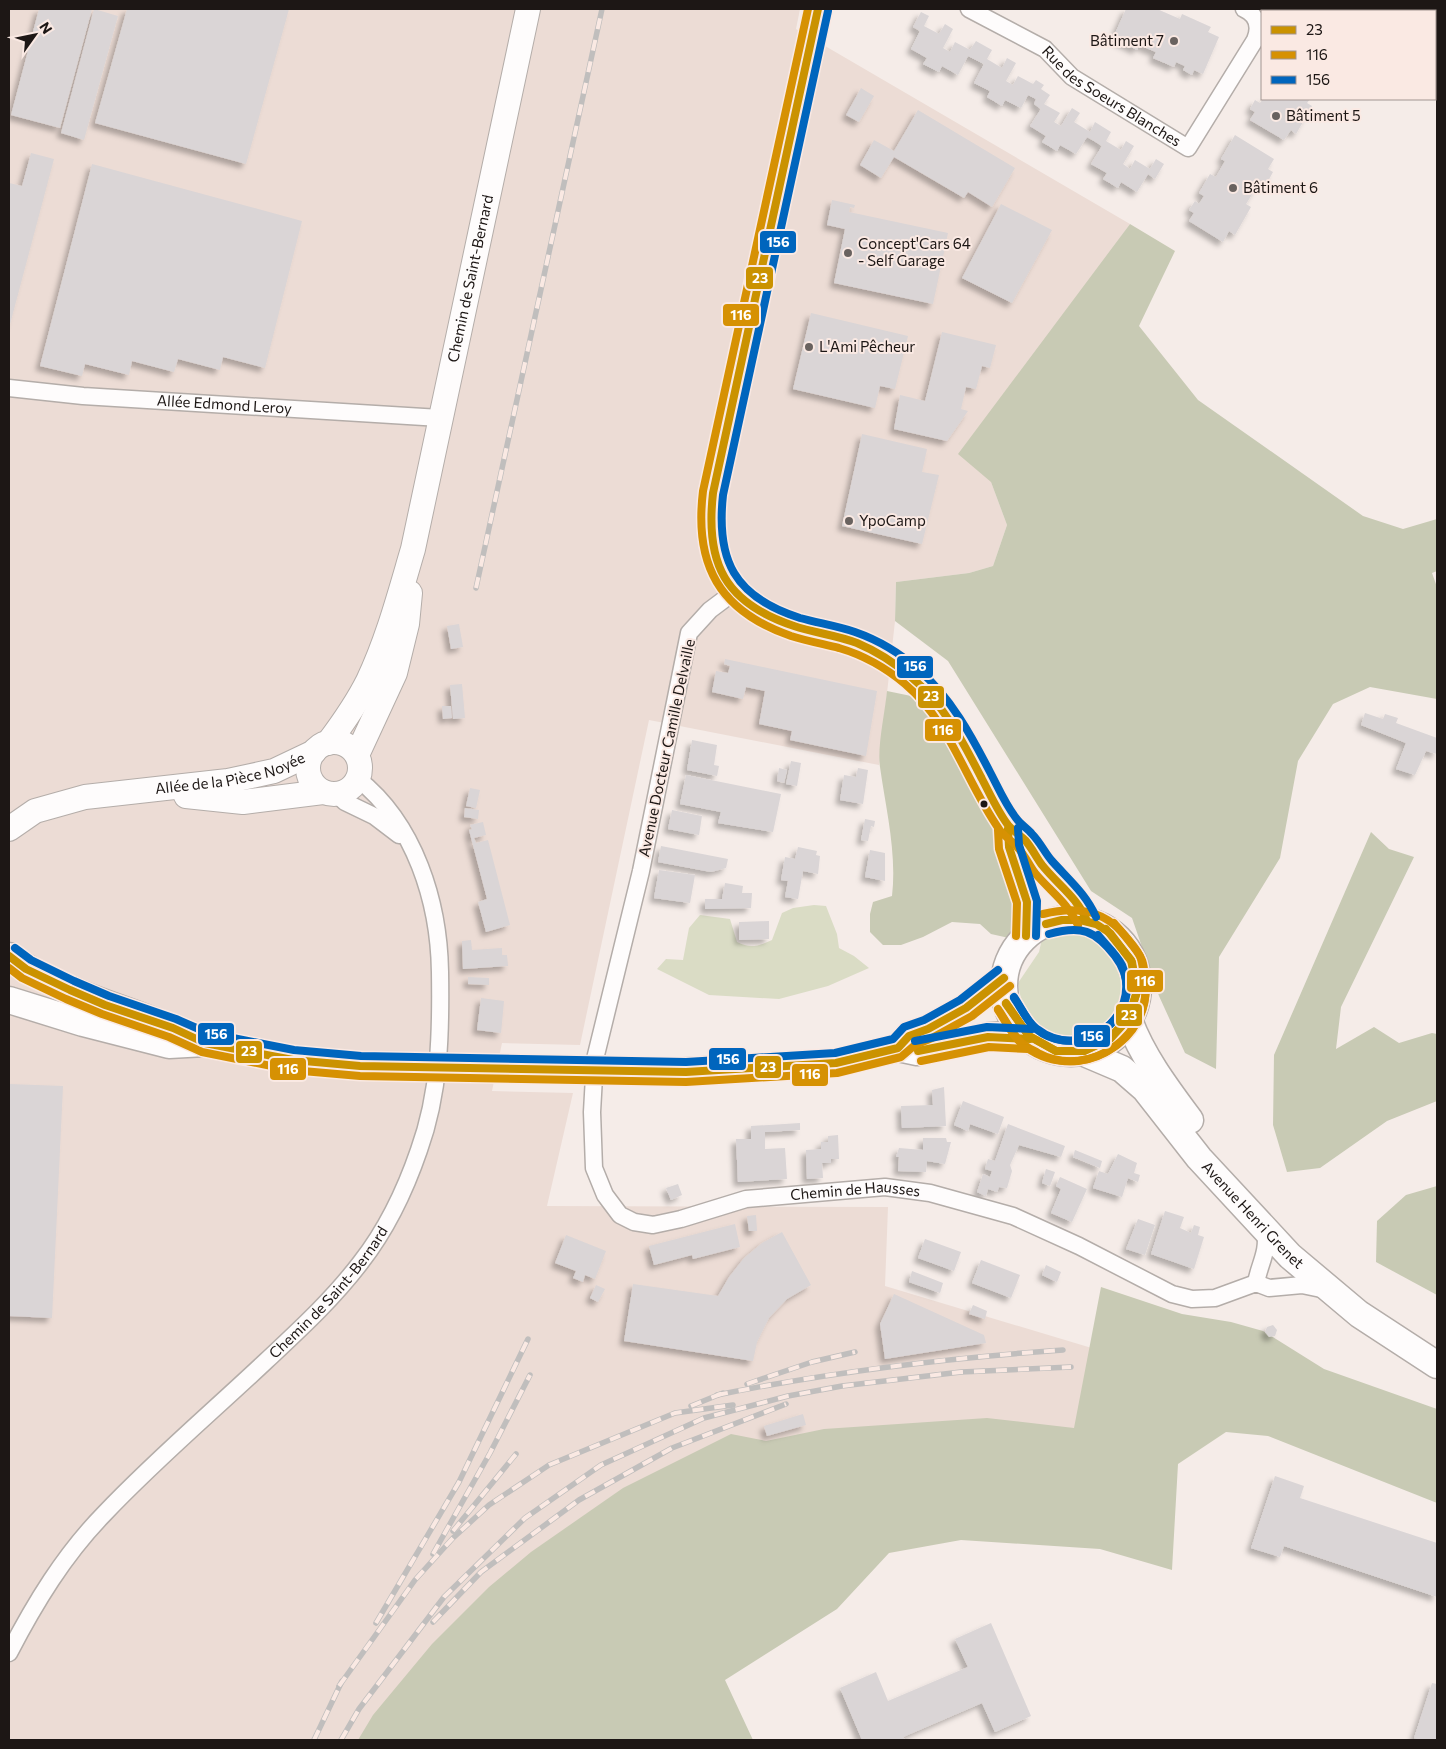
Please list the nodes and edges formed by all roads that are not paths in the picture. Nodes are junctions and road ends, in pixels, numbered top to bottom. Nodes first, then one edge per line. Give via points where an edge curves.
1 (528, 9) edge
2 (818, 9) edge
3 (969, 9) edge
4 (1244, 9) edge
5 (9, 388) edge
6 (440, 418) junction
7 (413, 549) junction
8 (734, 592) junction
9 (321, 748) junction
10 (357, 755) junction
11 (358, 779) junction
12 (144, 791) junction
13 (329, 793) junction
14 (1008, 825) junction
15 (9, 830) edge
16 (409, 842) junction
17 (1088, 921) junction
18 (1026, 936) junction
19 (9, 956) edge
20 (1004, 978) junction
21 (9, 1000) edge
22 (1128, 1020) junction
23 (599, 1039) joint
24 (1030, 1039) junction
25 (205, 1044) junction
26 (898, 1048) junction
27 (1082, 1052) junction
28 (1266, 1232) junction
29 (1256, 1283) junction
30 (1332, 1292) junction
31 (1437, 1347) edge
32 (1437, 1365) edge
33 (9, 1653) edge

1 - 6 main road, Chemin de Saint-Bernard
2 - 8 main road via 709,513 710,541 716,562
3 - 4 street, Rue des Soeurs Blanches via 1045,49 1072,77 1188,148 1259,31 1258,22
5 - 6 street, Allée Edmond Leroy via 83,396
6 - 7 main road, Chemin de Saint-Bernard
7 - 9 main road, Chemin de Saint-Bernard via 396,607 368,680 350,713
7 - 10 main road, Chemin de Saint-Bernard via 407,624 395,673
8 - 14 main road via 764,614 796,627 858,644 896,664 912,677 948,716
8 - 23 street, Avenue Docteur Camille Delvaille via 710,610 690,633 641,871
9 - 10 main road via 344,744
9 - 12 main road, Allée de la Pièce Noyée via 274,771 228,781
9 - 13 main road via 310,759 309,774 312,781
10 - 11 main road via 360,763
11 - 13 main road via 349,790
11 - 16 street, Chemin de Saint-Bernard via 369,787
12 - 13 main road, Allée de la Pièce Noyée via 244,802
12 - 15 main road, Allée de la Pièce Noyée via 85,797 35,811
13 - 16 street, Chemin de Saint-Bernard via 374,816
14 - 17 main road via 1081,904
14 - 18 main road via 1009,847 1028,902
16 - 33 street, Chemin de Saint-Bernard via 429,888 440,946 441,1033 428,1122 410,1175 376,1238 346,1281 306,1324 103,1514 54,1575
17 - 18 main road via 1055,921
17 - 22 main road via 1106,929 1122,943 1132,960 1138,980 1136,1001
18 - 20 main road via 1011,955
19 - 25 main road via 26,969 70,990 173,1028
20 - 24 main road via 1005,1002 1015,1022
20 - 26 main road via 966,1008 909,1036
21 - 25 main road via 168,1045
22 - 27 main road via 1116,1035 1100,1046
22 - 31 main road, Avenue Henri Grenet via 1178,1104 1260,1208 1330,1269
23 - 29 street, Chemin de Hausses via 592,1082 594,1168 605,1195 620,1215 634,1222 653,1225 746,1199 885,1187 930,1193 1013,1216 1172,1294 1192,1300 1215,1298
24 - 26 main road via 990,1036 917,1052
24 - 27 main road via 1064,1053
25 - 26 main road, bridge via 293,1060 360,1066 674,1072 836,1063
27 - 28 main road, Avenue Henri Grenet via 1122,1069 1144,1089 1199,1158
28 - 29 street via 1265,1254
28 - 30 main road, Avenue Henri Grenet
29 - 30 street, Chemin de Hausses via 1269,1288 1302,1285
30 - 32 main road, Avenue Henri Grenet via 1366,1319

